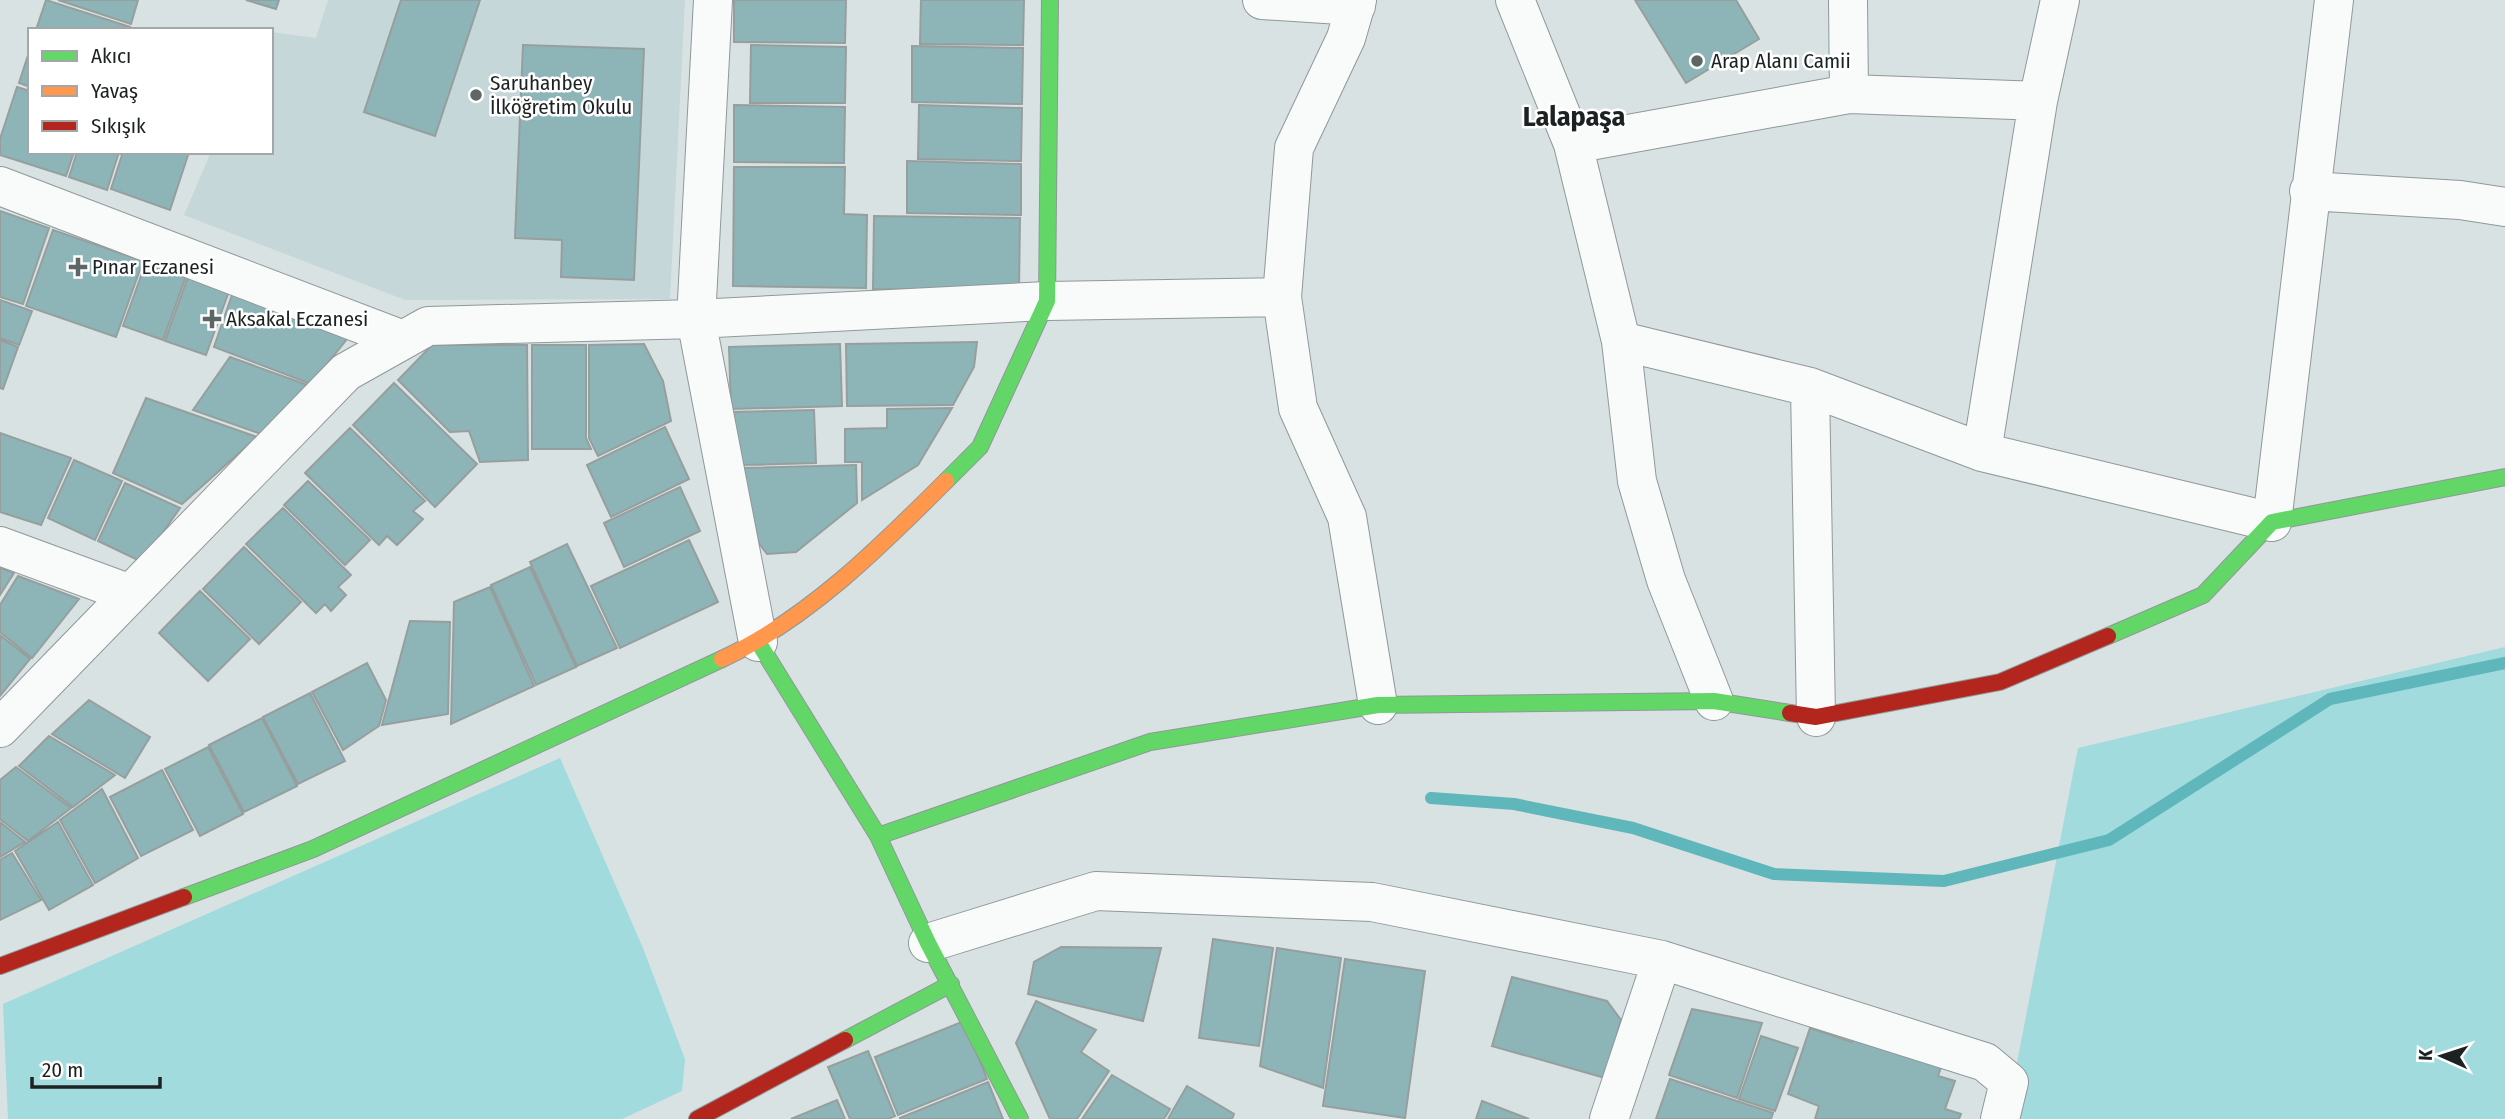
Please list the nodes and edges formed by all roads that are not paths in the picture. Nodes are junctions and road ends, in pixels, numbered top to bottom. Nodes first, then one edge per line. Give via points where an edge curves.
1 (713, 0) edge
2 (1050, 0) edge
3 (1262, 0) edge
4 (1515, 0) edge
5 (1848, 0) edge
6 (2060, 0) edge
7 (2334, 0) edge
8 (1357, 3) edge
9 (1849, 94) junction
10 (2038, 101) junction
11 (1573, 144) junction
12 (0, 186) edge
13 (2309, 191) junction
14 (2505, 207) edge
15 (1282, 297) junction
16 (1047, 301) junction
17 (696, 318) junction
18 (403, 340) junction
19 (1621, 341) junction
20 (1810, 387) junction
21 (1982, 452) junction
22 (2505, 477) edge
23 (2272, 522) junction
24 (0, 546) edge
25 (128, 593) junction
26 (758, 642) junction
27 (1714, 701) junction
28 (1378, 705) junction
29 (1816, 717) junction
30 (0, 728) edge
31 (878, 836) junction
32 (928, 943) junction
33 (1662, 960) junction
34 (0, 966) edge
35 (951, 984) junction
36 (697, 1119) edge
37 (1020, 1119) edge
38 (1609, 1119) edge
39 (2000, 1119) edge

1 - 17 street
2 - 16 street
3 - 8 street
4 - 11 street
5 - 9 street
6 - 10 street
7 - 13 street
8 - 15 street via 1346,38 1294,148
9 - 10 street
9 - 11 street
10 - 21 street
11 - 19 street
12 - 18 street
13 - 14 street
13 - 23 street
15 - 16 street
15 - 28 street via 1298,408 1347,517
16 - 17 street
16 - 26 street via 979,447 899,528
17 - 18 street via 428,326
17 - 26 street
18 - 25 street via 346,372 206,519
19 - 20 street
19 - 27 street via 1637,481 1666,580
20 - 21 street
20 - 29 street
21 - 23 street
22 - 23 street
23 - 29 street via 2203,596 2000,682
24 - 25 street
25 - 30 street
26 - 31 street
26 - 34 street via 313,849
27 - 28 street
27 - 29 street
28 - 31 street via 1150,741
31 - 32 street
32 - 33 street via 1096,891 1372,901
32 - 35 street
33 - 38 street
33 - 39 street via 1985,1062 2008,1082
35 - 36 street
35 - 37 street

